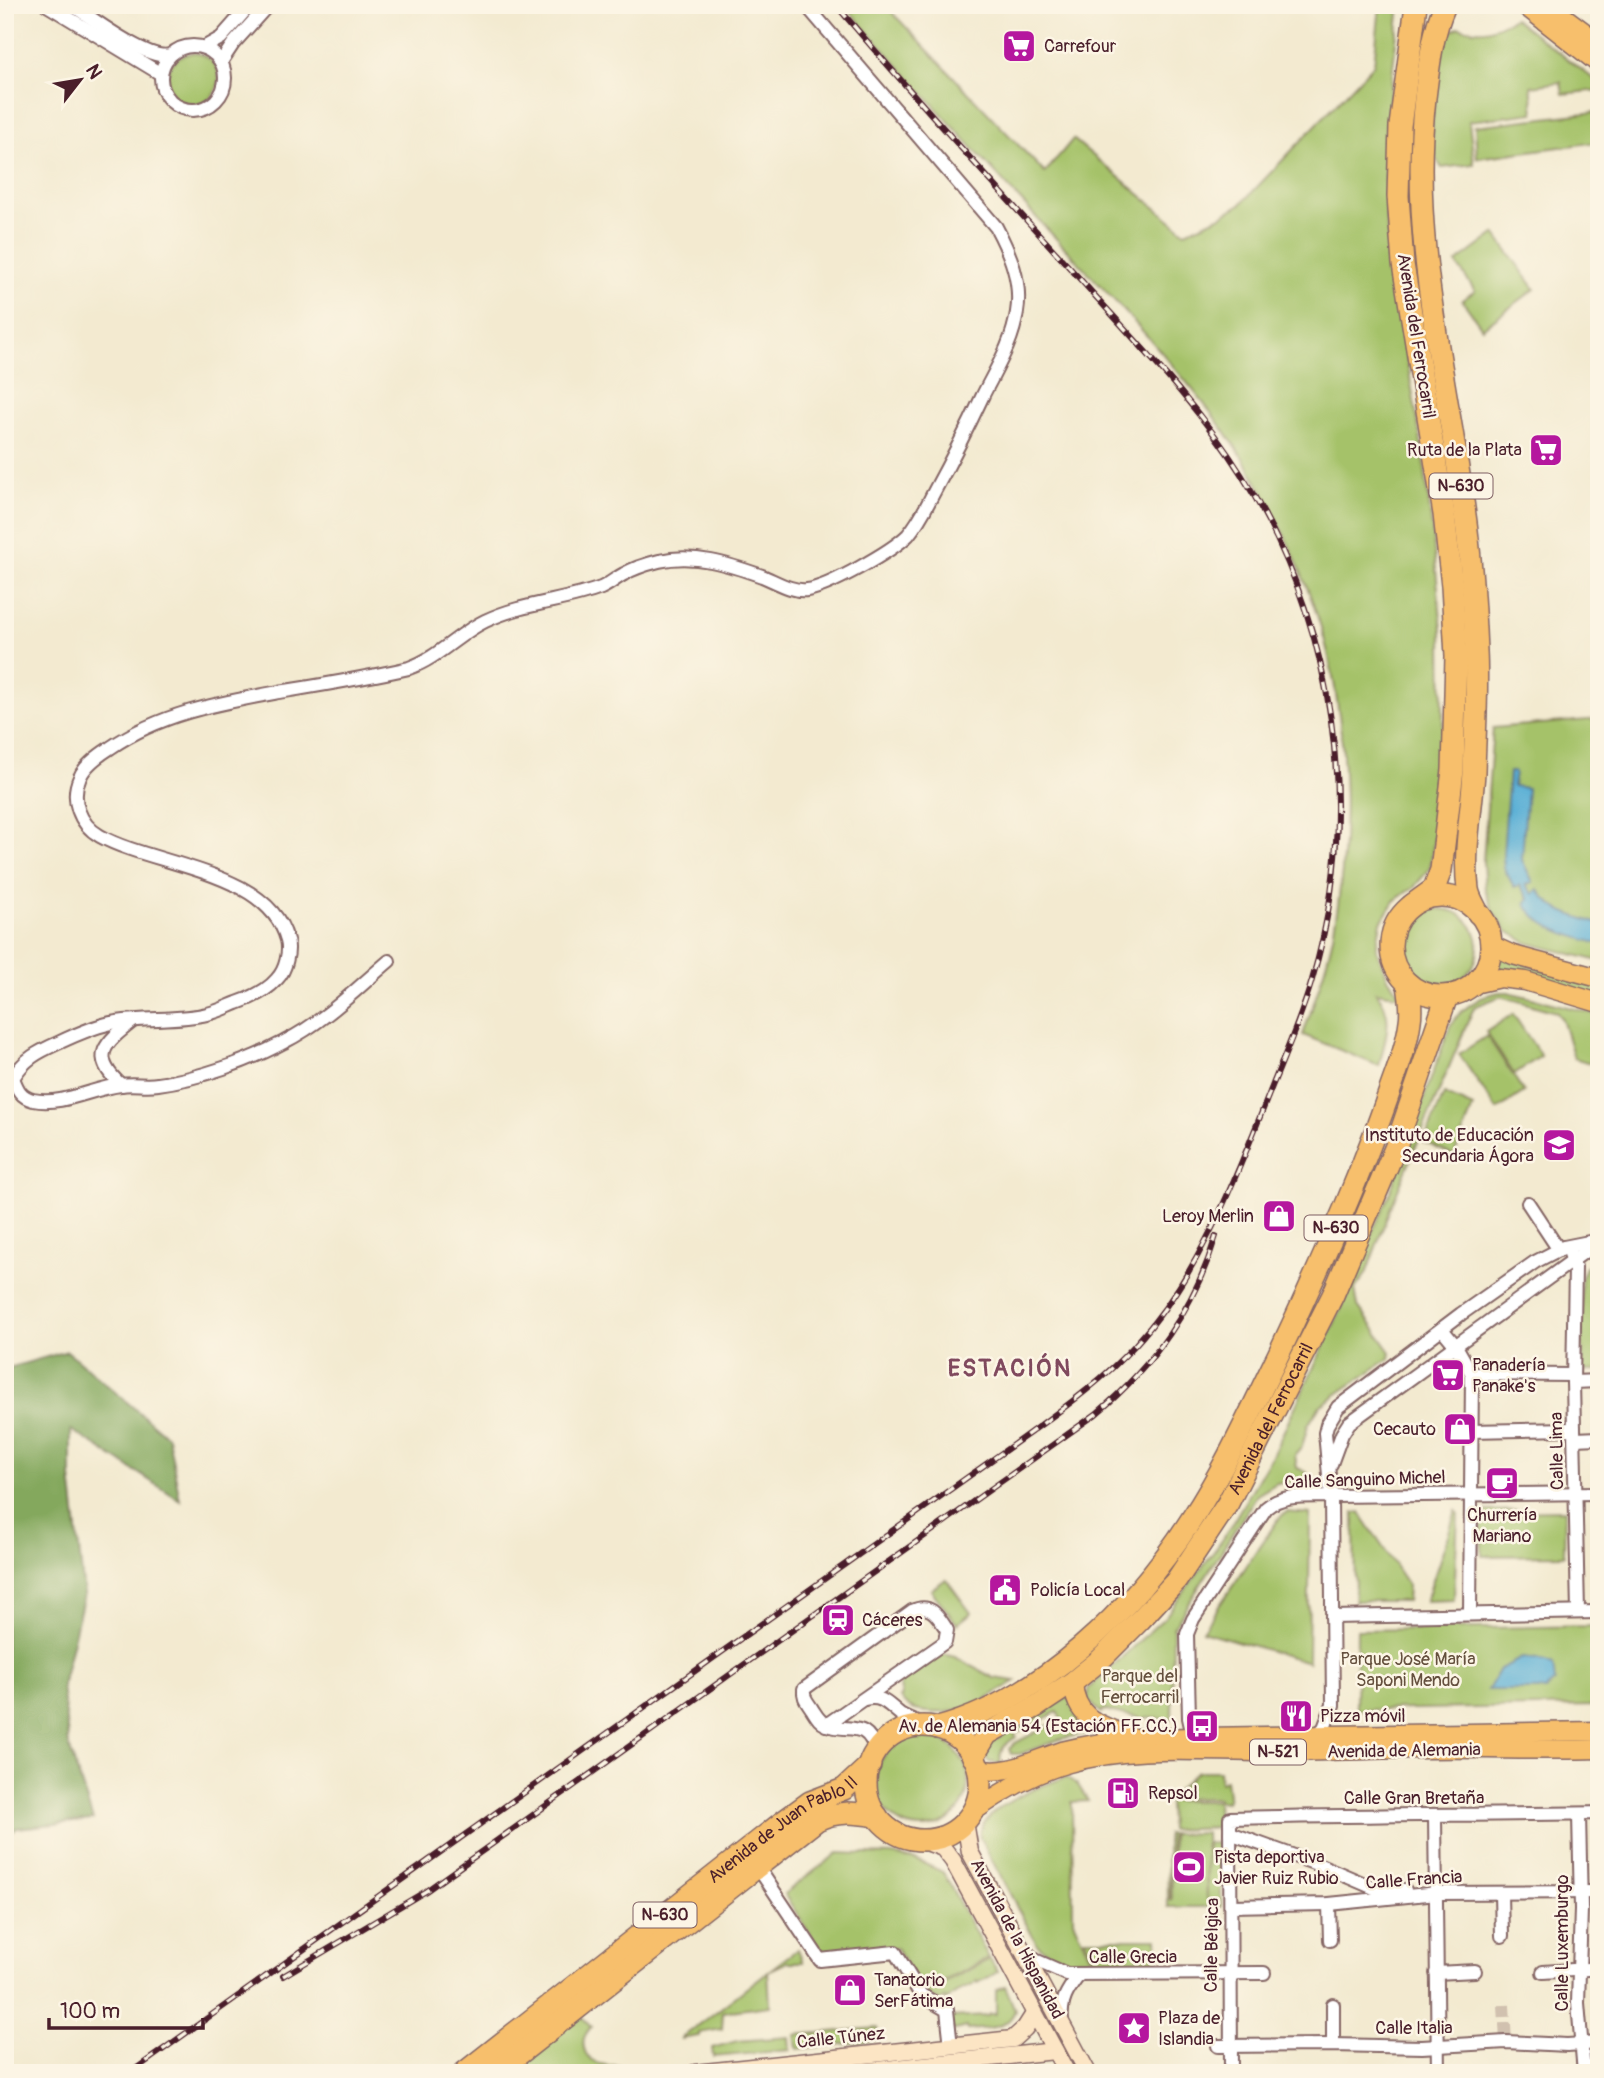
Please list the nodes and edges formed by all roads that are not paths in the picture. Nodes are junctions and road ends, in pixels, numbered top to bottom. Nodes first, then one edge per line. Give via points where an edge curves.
1 (47, 5) edge
2 (72, 5) edge
3 (250, 5) edge
4 (268, 5) edge
5 (806, 5) edge
6 (1416, 5) edge
7 (1445, 5) edge
8 (1524, 5) edge
9 (1548, 5) edge
10 (1599, 43) edge
11 (205, 47) junction
12 (170, 55) junction
13 (221, 62) junction
14 (1599, 64) edge
15 (161, 74) junction
16 (1412, 905) junction
17 (1478, 913) junction
18 (1491, 944) junction
19 (389, 961) dead end
20 (1599, 978) edge
21 (1474, 984) junction
22 (1408, 985) junction
23 (1447, 996) junction
24 (1599, 1003) edge
25 (133, 1021) junction
26 (121, 1084) junction
27 (1528, 1203) dead end
28 (1599, 1240) edge
29 (1559, 1250) junction
30 (1569, 1264) junction
31 (1546, 1280) junction
32 (1573, 1289) junction
33 (1437, 1332) junction
34 (1451, 1350) junction
35 (1472, 1374) junction
36 (1573, 1378) junction
37 (1599, 1381) edge
38 (1338, 1407) junction
39 (1349, 1423) junction
40 (1470, 1431) junction
41 (1574, 1434) junction
42 (1599, 1438) edge
43 (1330, 1468) junction
44 (1575, 1493) junction
45 (1599, 1493) edge
46 (1470, 1494) junction
47 (1331, 1496) junction
48 (1578, 1612) junction
49 (1599, 1612) edge
50 (1471, 1615) junction
51 (1332, 1617) junction
52 (899, 1675) junction
53 (1073, 1682) junction
54 (858, 1703) junction
55 (891, 1704) junction
56 (1333, 1705) junction
57 (826, 1725) junction
58 (932, 1727) junction
59 (858, 1728) junction
60 (1599, 1731) edge
61 (1316, 1735) junction
62 (1352, 1735) junction
63 (1137, 1738) junction
64 (1199, 1738) junction
65 (1599, 1749) edge
66 (873, 1758) junction
67 (976, 1763) junction
68 (1579, 1814) junction
69 (1599, 1814) edge
70 (877, 1816) junction
71 (1435, 1816) junction
72 (968, 1817) junction
73 (1230, 1818) joint
74 (1230, 1833) junction
75 (918, 1839) junction
76 (763, 1875) dead end
77 (1581, 1892) junction
78 (1599, 1892) edge
79 (1437, 1893) junction
80 (1502, 1894) junction
81 (1329, 1904) junction
82 (1231, 1906) junction
83 (1502, 1936) dead end
84 (1331, 1940) dead end
85 (1021, 1948) junction
86 (1583, 1969) junction
87 (1475, 1971) dead end
88 (1264, 1972) dead end
89 (1543, 1972) dead end
90 (1229, 1973) junction
91 (1436, 1973) junction
92 (1079, 1975) junction
93 (1333, 2005) dead end
94 (1034, 2014) junction
95 (1062, 2025) junction
96 (1599, 2043) edge
97 (1582, 2044) junction
98 (1333, 2045) junction
99 (1437, 2045) junction
100 (951, 2046) junction
101 (1224, 2046) junction
102 (992, 2050) junction
103 (1055, 2051) junction
104 (517, 2064) edge
105 (763, 2069) edge
106 (464, 2073) edge
107 (495, 2073) edge
108 (695, 2073) edge
109 (850, 2073) edge
110 (1067, 2073) edge
111 (1088, 2073) edge
112 (1231, 2073) edge
113 (1438, 2073) edge
114 (1584, 2073) edge

1 - 15 street
2 - 12 street via 145,49
3 - 11 street via 221,38
4 - 13 street
5 - 25 street via 996,227 1014,268 1017,312 1010,339 918,521 893,547 834,581 805,591 710,560 659,561 596,589 506,611 409,668 213,704 129,735 80,774 75,793 84,822 97,835 122,847 189,867 248,893 275,914 289,947 278,979 257,996 208,1014
6 - 16 highway, Avenida del Ferrocarril / N-630 via 1399,126 1398,196 1403,264 1444,514 1456,656 1453,770 1441,870 1434,889
7 - 17 highway, Avenida del Ferrocarril / N-630 via 1429,58 1420,195 1424,260 1472,582 1476,654 1468,892
8 - 14 main road
9 - 10 main road
11 - 12 street via 181,48
11 - 13 street
12 - 15 street
13 - 15 street via 225,84 220,96 198,111 174,106 161,85
16 - 17 highway via 1425,898 1450,897
16 - 22 highway, N-630 via 1400,916 1391,939 1396,970
17 - 18 highway, N-630
18 - 20 main road via 1513,955
18 - 21 highway via 1488,965
19 - 26 street via 315,1025 283,1043 207,1072 158,1084
21 - 23 highway
21 - 24 main road via 1500,978 1525,981
22 - 23 highway via 1429,995
22 - 58 highway, Avenida del Ferrocarril / N-630 via 1410,1022 1403,1052 1367,1156 1260,1392 1190,1522 1124,1605 1060,1664 981,1713
23 - 53 highway, Avenida del Ferrocarril / N-630 via 1396,1146 1333,1295 1233,1493 1176,1581
25 - 26 street via 105,1049 102,1063
25 - 26 street via 60,1041 21,1064 13,1078 19,1092 30,1100 44,1101
27 - 29 street, Calle Lima
28 - 29 street
28 - 30 street
29 - 30 street, Calle Lima
29 - 33 street
30 - 31 street
30 - 32 street, Calle Lima
31 - 32 street
31 - 34 street
32 - 36 street, Calle Lima
33 - 34 street via 1435,1342
33 - 38 street
34 - 35 street
34 - 39 street
35 - 36 street
35 - 40 street
36 - 37 street
36 - 41 street, Calle Lima
38 - 39 street
38 - 43 street via 1325,1433
39 - 43 street
40 - 41 street
40 - 46 street
41 - 42 street
41 - 44 street, Calle Lima
43 - 47 street
44 - 45 street, Calle Sanguino Michel
44 - 46 street, Calle Sanguino Michel
44 - 48 street, Calle Lima
46 - 47 street, Calle Sanguino Michel
46 - 50 street
47 - 51 street
47 - 64 street, Calle Sanguino Michel via 1289,1498 1266,1508 1193,1619 1187,1634 1189,1718
48 - 49 street
48 - 50 street
50 - 51 street
51 - 56 street
52 - 54 street
52 - 55 street via 891,1689
52 - 57 street via 945,1642 947,1630 936,1613 923,1608 912,1611 806,1686 803,1697
53 - 63 main road via 1083,1714
53 - 67 highway, Avenida del Ferrocarril / N-630 via 988,1734
54 - 55 street via 878,1698
54 - 57 street
54 - 59 street via 851,1715
55 - 58 street via 906,1717
56 - 61 street via 1324,1728
56 - 62 street via 1337,1719
57 - 59 street
58 - 66 highway, N-630 via 902,1730 884,1742
58 - 67 highway via 961,1740
59 - 66 street via 871,1737
60 - 62 main road, Avenida de Alemania / N-521
61 - 62 main road, Avenida de Alemania / N-521
61 - 64 main road, Avenida de Alemania / N-521
63 - 64 main road, Avenida de Alemania / N-521
63 - 67 main road, Avenida de Alemania / N-521 via 1072,1749 1010,1770 997,1772
65 - 72 main road, Avenida de Alemania / N-521 via 1123,1754 1067,1763 1031,1777
66 - 70 highway via 866,1784
66 - 106 highway, Avenida de Juan Pablo II / N-630 via 844,1789 810,1802 784,1821
67 - 72 highway via 979,1794
68 - 69 street, Calle Gran Bretaña
68 - 71 street, Calle Gran Bretaña
68 - 77 street, Calle Luxemburgo
70 - 75 highway, N-630 via 891,1829
70 - 104 highway, Avenida de Juan Pablo II / N-630 via 843,1812 817,1820
71 - 73 street, Calle Gran Bretaña
71 - 79 street
72 - 75 highway via 949,1833
72 - 85 main road, Avenida de la Hispanidad via 970,1852
73 - 74 street, Calle Bélgica
74 - 79 street via 1374,1888
74 - 82 street, Calle Bélgica
75 - 94 main road, Avenida de la Hispanidad via 943,1849 953,1861
76 - 100 street via 820,1960 895,1952 921,1995 947,2010
77 - 78 street, Calle Francia
77 - 80 street, Calle Francia
77 - 86 street, Calle Luxemburgo
79 - 80 street, Calle Francia
79 - 81 street, Calle Francia
79 - 91 street
80 - 83 street
81 - 82 street, Calle Francia
81 - 84 street
82 - 90 street, Calle Bélgica
85 - 92 street, Calle Grecia via 1050,1968
85 - 95 main road, Avenida de la Hispanidad
86 - 89 street
86 - 97 street, Calle Luxemburgo
87 - 91 street
88 - 90 street, Calle Grecia
90 - 92 street, Calle Grecia
90 - 101 street, Calle Bélgica
91 - 99 street
92 - 95 street, Calle Grecia via 1064,1996
93 - 98 street
94 - 102 main road, Calle Túnez via 1026,2028
94 - 103 main road, Avenida de la Hispanidad
95 - 111 main road, Avenida de la Hispanidad
96 - 97 street, Calle Italia
97 - 99 street, Calle Italia
97 - 114 street, Calle Luxemburgo
98 - 99 street, Calle Italia
98 - 101 street, Calle Italia
99 - 113 street
100 - 102 main road, Calle Túnez
100 - 105 main road, Calle Túnez
101 - 112 street, Calle Bélgica
102 - 103 main road, Calle Túnez
102 - 109 main road, Calle Túnez
103 - 110 main road, Avenida de la Hispanidad
104 - 107 highway, Avenida de Juan Pablo II / N-630
105 - 108 main road, Calle Túnez

